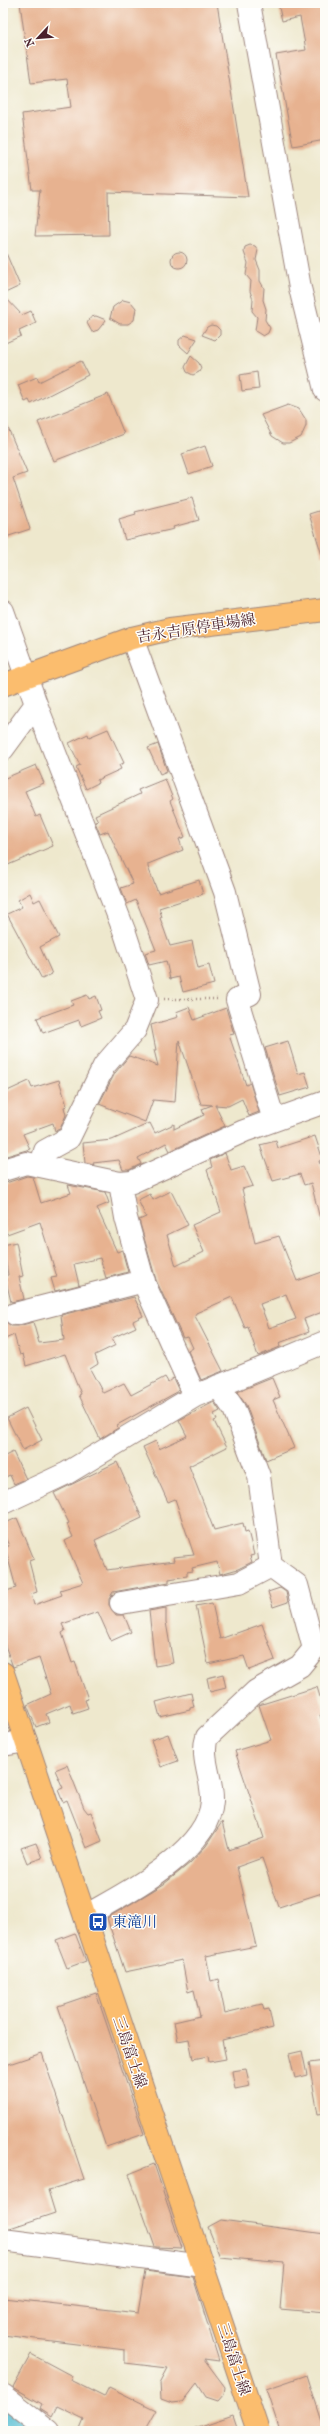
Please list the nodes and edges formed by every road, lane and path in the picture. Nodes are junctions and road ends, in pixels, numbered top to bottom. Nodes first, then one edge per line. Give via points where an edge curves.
1 (249, 3) edge
2 (325, 390) edge
3 (3, 611) edge
4 (321, 612) edge
5 (132, 638) junction
6 (26, 676) junction
7 (3, 685) edge
8 (36, 704) junction
9 (3, 749) edge
10 (147, 1000) junction
11 (237, 1000) junction
12 (325, 1102) edge
13 (274, 1120) junction
14 (41, 1165) junction
15 (3, 1170) edge
16 (120, 1183) junction
17 (144, 1281) junction
18 (15, 1314) dead end
19 (325, 1342) edge
20 (218, 1386) junction
21 (195, 1396) junction
22 (3, 1503) edge
23 (271, 1566) junction
24 (121, 1603) dead end
25 (3, 1673) edge
26 (26, 1740) junction
27 (3, 1745) edge
28 (85, 1916) junction
29 (3, 2240) edge
30 (203, 2266) junction
31 (3, 2395) edge
32 (49, 2431) edge
33 (258, 2431) edge

1 - 2 street via 300,288
3 - 6 street
4 - 5 main road, 吉永吉原停車場線 via 170,629
5 - 6 main road, 吉永吉原停車場線
5 - 11 street via 225,892 250,994
6 - 7 main road, 吉永吉原停車場線
6 - 8 street
8 - 9 street
8 - 10 street via 125,933
10 - 11 path
10 - 14 street via 135,1030 104,1066 69,1138 45,1151
11 - 13 street
12 - 13 street
13 - 16 street via 244,1130 132,1182
14 - 15 street via 26,1163
14 - 16 street
16 - 17 street via 126,1218
17 - 18 street
17 - 21 street
19 - 20 street
20 - 21 street
20 - 23 street via 234,1409 259,1476
21 - 22 street via 67,1473
23 - 24 street via 239,1583
23 - 28 street via 298,1585 314,1649 300,1666 256,1691 206,1737 204,1746 212,1801 204,1828 159,1874
25 - 26 main road, 三島富士線
26 - 27 street
26 - 28 main road, 三島富士線
28 - 30 main road, 三島富士線
29 - 30 street
30 - 33 main road, 三島富士線
31 - 32 street

